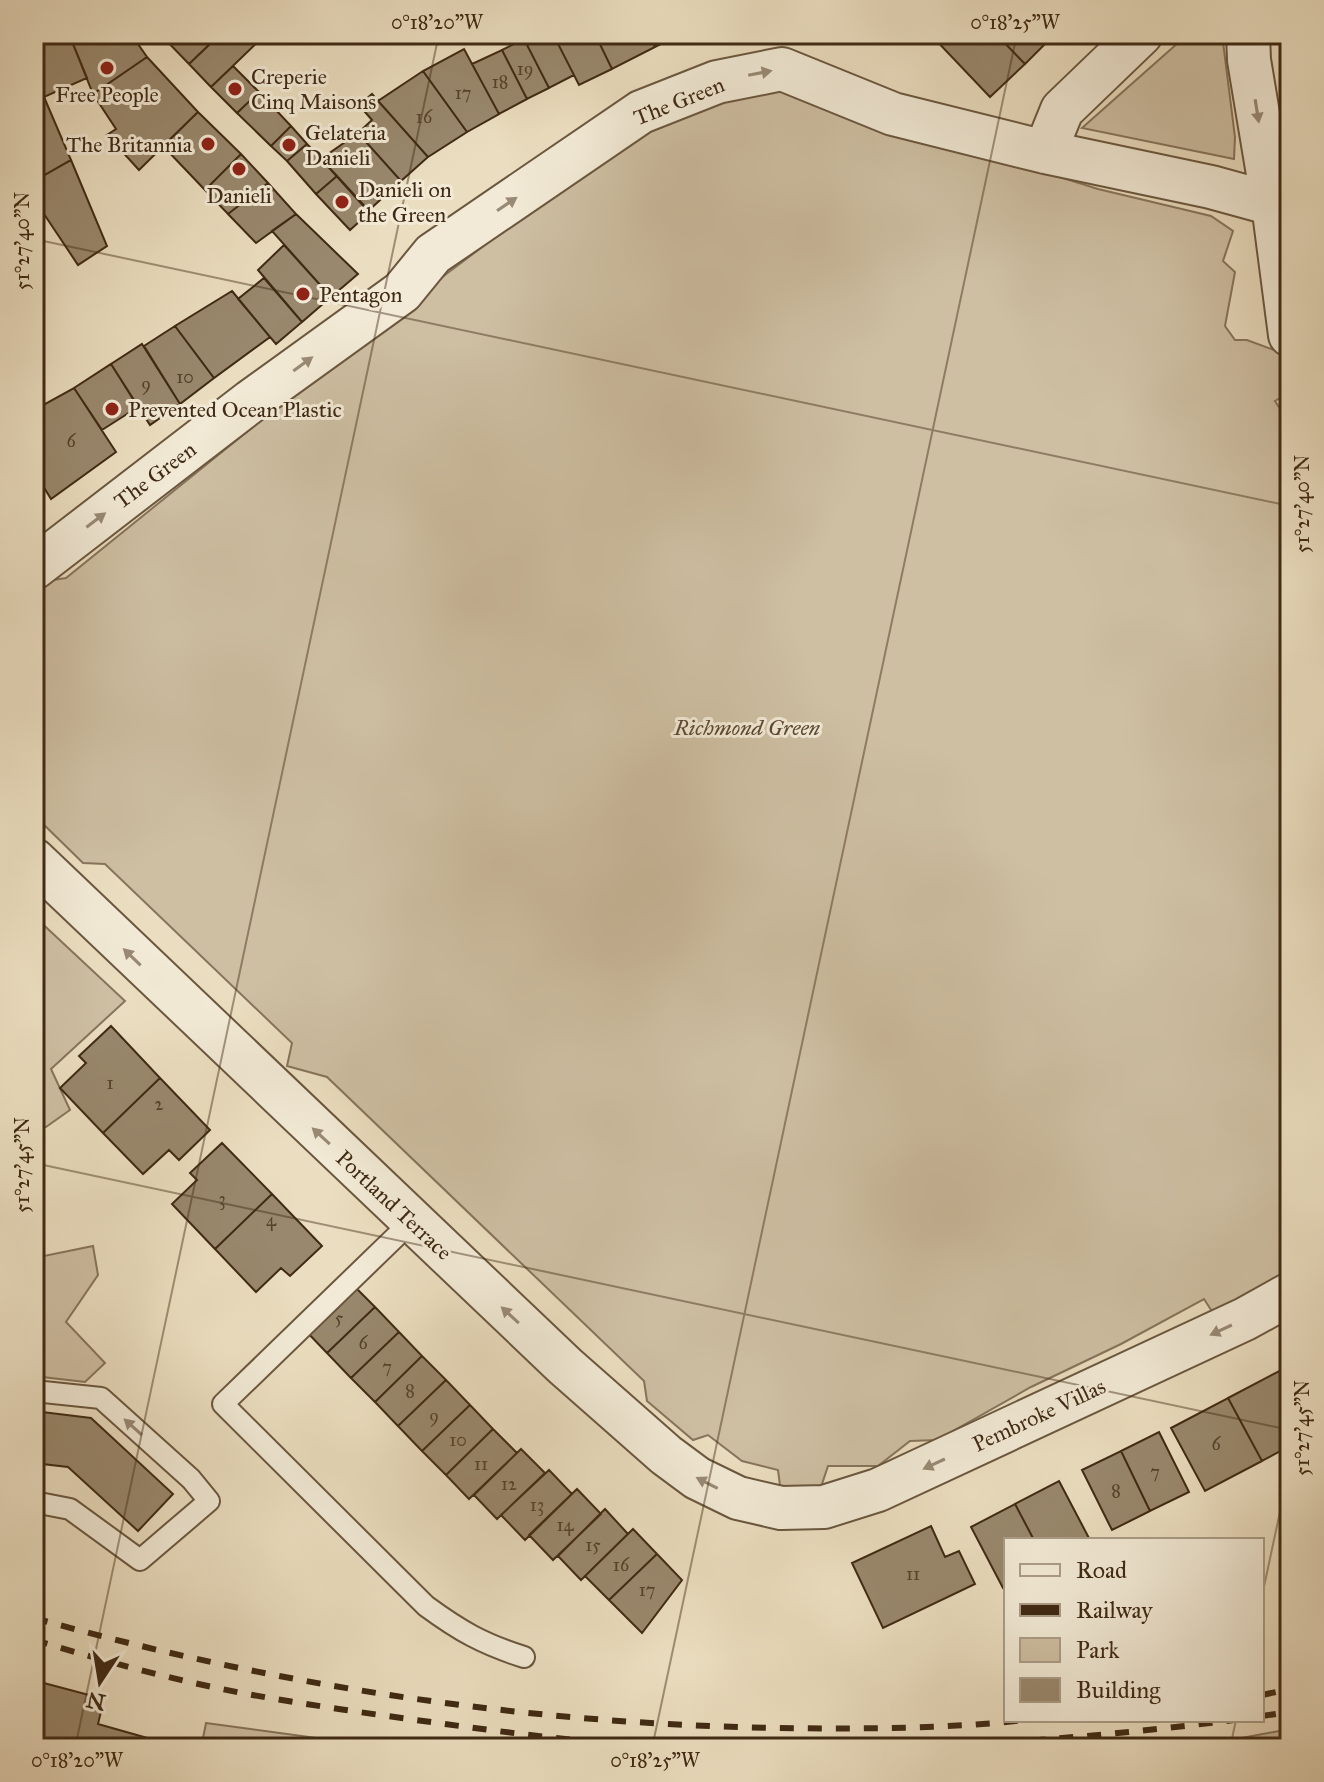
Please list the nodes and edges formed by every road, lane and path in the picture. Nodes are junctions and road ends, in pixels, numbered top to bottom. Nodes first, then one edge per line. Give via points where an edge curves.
1 (1141, 34) edge
2 (1248, 34) edge
3 (1045, 152) junction
4 (1281, 201) edge
5 (1290, 335) edge
6 (34, 568) edge
7 (34, 860) edge
8 (412, 1221) junction
9 (1290, 1294) edge
10 (34, 1391) edge
11 (34, 1502) edge
12 (781, 1508) joint
13 (524, 1657) dead end

1 - 3 street via 1062,110
2 -> 4 street via 1249,60
3 - 4 street, The Green
6 -> 3 street, The Green via 402,292 433,254 641,112 717,82 782,69 893,114
4 - 5 street
8 -> 7 street, Portland Terrace
12 -> 8 street, Portland Terrace via 738,1498 666,1455
8 - 13 lane via 223,1404 426,1606 486,1645
9 -> 12 street, Pembroke Villas via 878,1490 824,1507
11 -> 10 lane via 70,1509 140,1560 209,1501 101,1398

